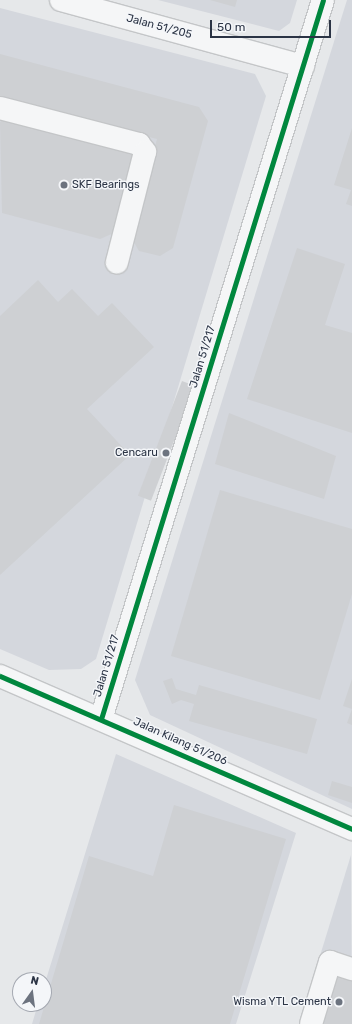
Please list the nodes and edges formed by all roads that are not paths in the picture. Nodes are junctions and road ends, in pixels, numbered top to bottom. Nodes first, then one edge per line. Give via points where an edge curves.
1 (61, 0) edge
2 (323, 0) edge
3 (303, 66) junction
4 (0, 108) edge
5 (117, 262) dead end
6 (0, 676) edge
7 (102, 719) junction
8 (352, 829) edge
9 (352, 968) edge
10 (311, 1024) edge

1 - 3 street, Jalan 51/205
2 - 3 street, Jalan 51/217
3 - 7 street, Jalan 51/217
4 - 5 street via 139,144 145,152
6 - 7 street, Jalan Kilang 51/206
7 - 8 street, Jalan Kilang 51/206
9 - 10 street via 330,962

